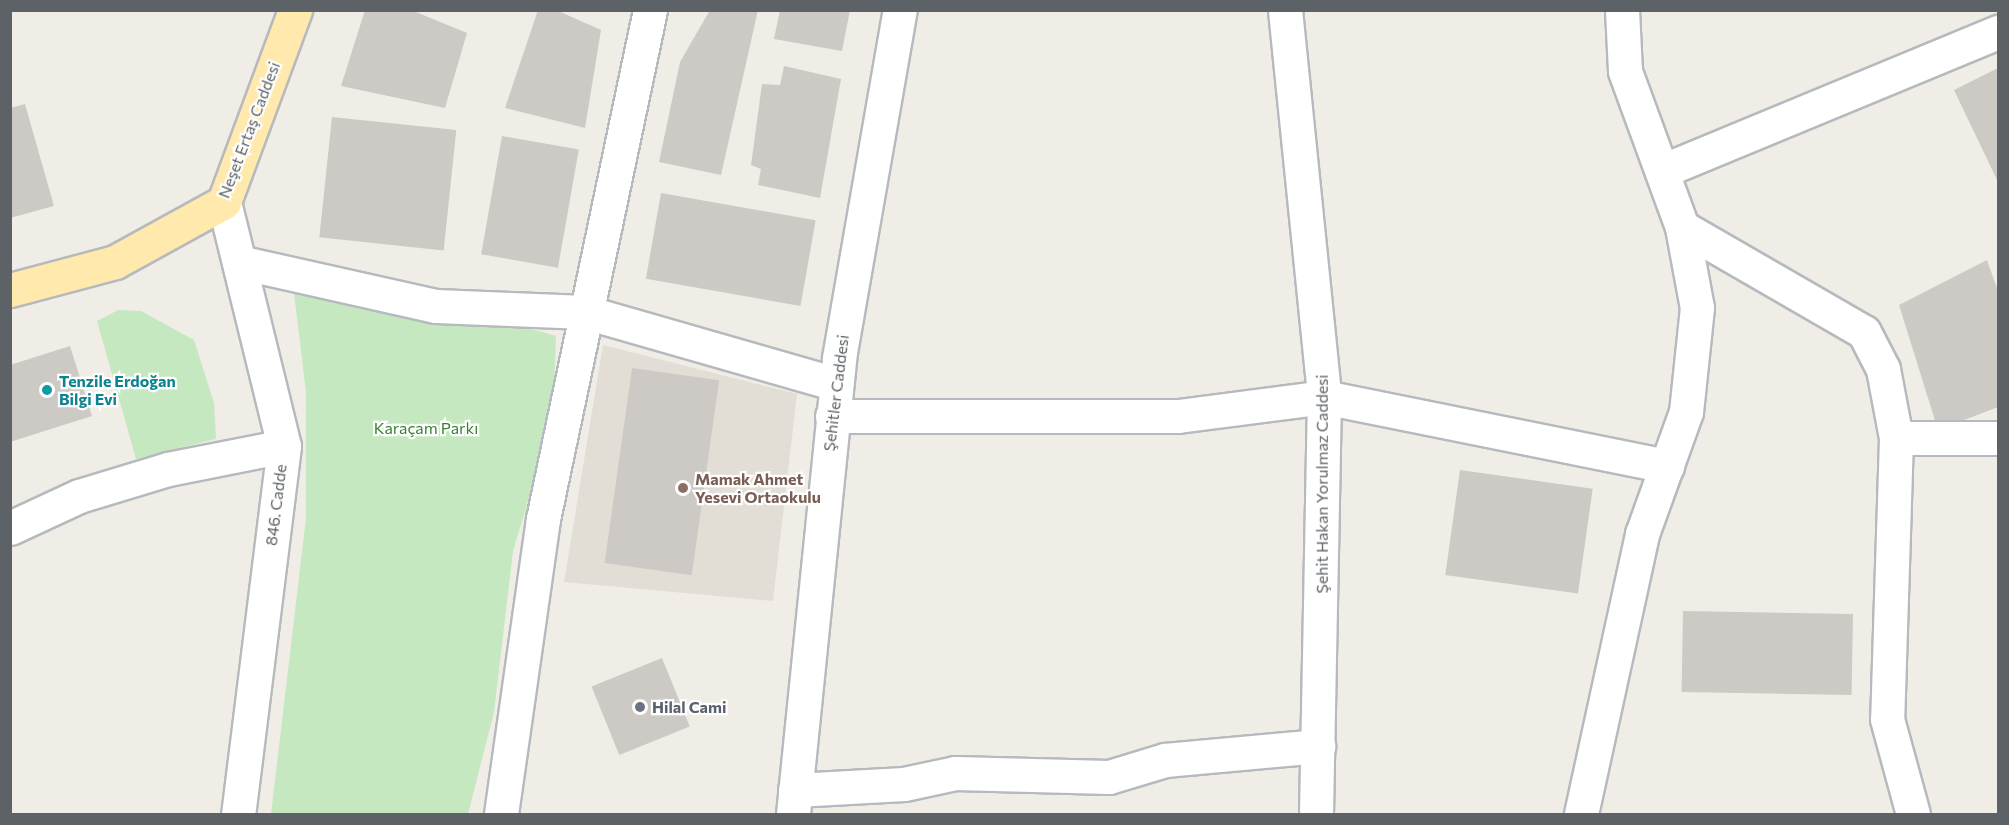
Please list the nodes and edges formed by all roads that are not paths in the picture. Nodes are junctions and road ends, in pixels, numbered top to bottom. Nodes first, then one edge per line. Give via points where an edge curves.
1 (295, 10) edge
2 (650, 10) edge
3 (900, 10) edge
4 (1285, 10) edge
5 (1622, 10) edge
6 (1998, 32) edge
7 (1662, 171) junction
8 (224, 202) junction
9 (1682, 227) junction
10 (239, 262) junction
11 (10, 290) edge
12 (585, 312) junction
13 (1324, 397) junction
14 (834, 400) junction
15 (1896, 438) junction
16 (1998, 438) edge
17 (284, 446) junction
18 (1667, 466) junction
19 (10, 528) edge
20 (1318, 746) junction
21 (794, 802) edge
22 (238, 814) edge
23 (501, 814) edge
24 (1316, 814) edge
25 (1581, 814) edge
26 (1913, 814) edge

1 - 8 main road, Neşet Ertaş Caddesi
2 - 12 street
3 - 14 street, Şehitler Caddesi
4 - 13 street, Şehit Hakan Yorulmaz Caddesi
5 - 7 street via 1625,71
6 - 7 street
7 - 9 street
8 - 10 street, 846. Cadde
8 - 11 main road, Neşet Ertaş Caddesi via 115,262
9 - 15 street via 1864,332 1883,369
9 - 18 street via 1697,308 1686,412
10 - 12 street via 436,306
10 - 17 street, 846. Cadde
12 - 14 street
12 - 23 street via 543,519
13 - 14 street via 1178,416
13 - 18 street
13 - 20 street, Şehit Hakan Yorulmaz Caddesi
14 - 21 street, Şehitler Caddesi
15 - 16 street
15 - 26 street via 1887,719
17 - 19 street via 168,469 79,496
17 - 22 street, 846. Cadde
18 - 25 street via 1642,534
20 - 21 street via 1165,760 1109,777 955,773
20 - 24 street, Şehit Hakan Yorulmaz Caddesi

